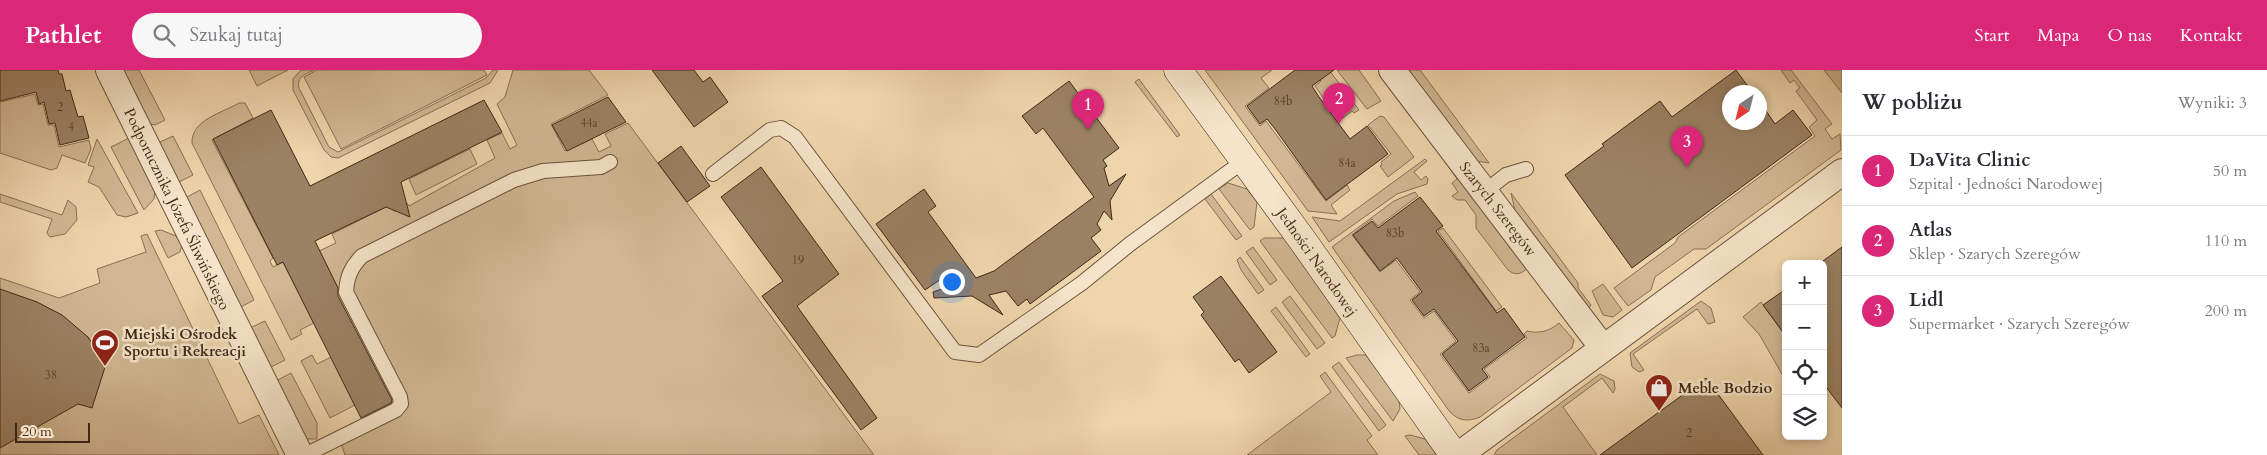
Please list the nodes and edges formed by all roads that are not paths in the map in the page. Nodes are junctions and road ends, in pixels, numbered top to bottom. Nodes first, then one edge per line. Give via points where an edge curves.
1 (108, 70) edge
2 (1178, 70) edge
3 (1392, 70) edge
4 (1245, 160) junction
5 (610, 162) dead end
6 (1526, 169) dead end
7 (1842, 172) edge
8 (713, 174) dead end
9 (1484, 192) junction
10 (1603, 348) junction
11 (300, 455) edge
12 (305, 455) edge
13 (1454, 455) edge
14 (1459, 455) edge

1 - 11 street, Podporucznika Józefa Śliwińskiego
2 - 4 street, Jedności Narodowej
3 - 9 street, Szarych Szeregów
4 - 8 lane via 1082,283 979,355 955,352 795,137 781,128 770,130
4 - 13 street, Jedności Narodowej
5 - 12 lane via 601,167 542,171 514,180 362,256 346,281 346,292 401,404 396,410
6 - 9 lane via 1506,175
7 - 10 street
9 - 10 street, Szarych Szeregów
10 - 14 street

